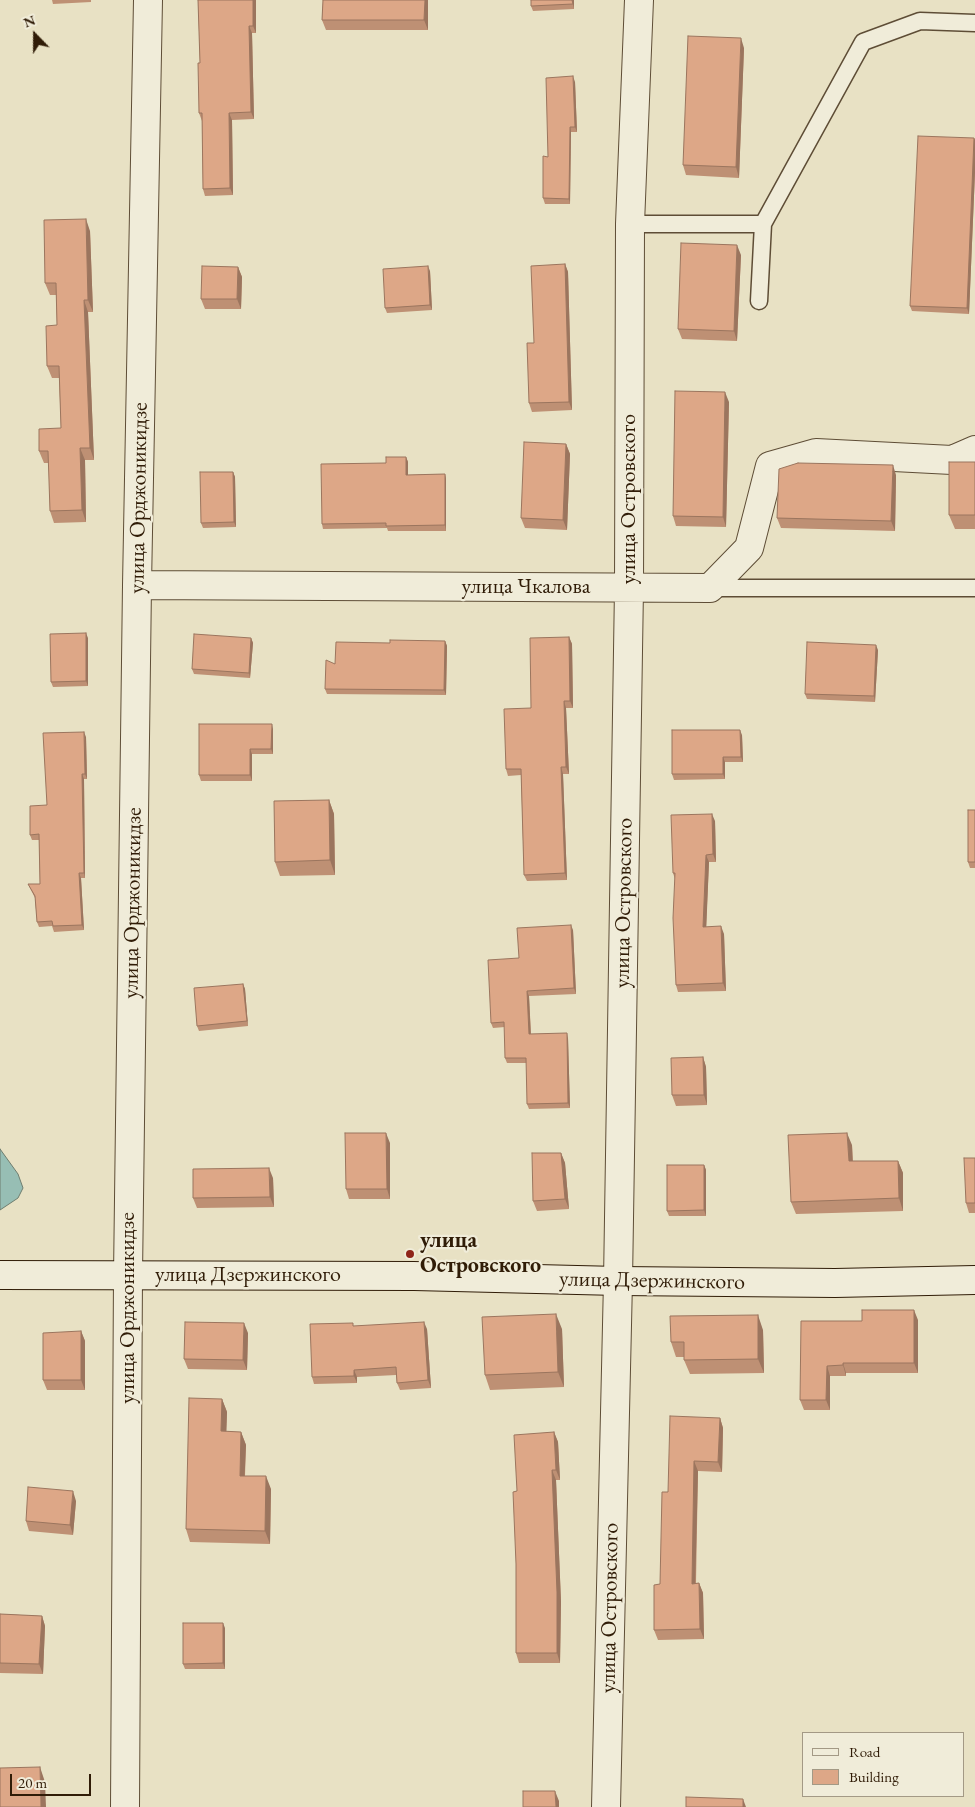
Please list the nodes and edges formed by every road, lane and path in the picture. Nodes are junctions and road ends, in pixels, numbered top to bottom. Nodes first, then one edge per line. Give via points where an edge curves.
1 (148, 0) edge
2 (639, 0) edge
3 (975, 23) edge
4 (630, 224) junction
5 (763, 224) junction
6 (759, 301) dead end
7 (975, 450) edge
8 (137, 584) junction
9 (630, 588) junction
10 (710, 588) junction
11 (975, 588) edge
12 (0, 1275) edge
13 (128, 1275) junction
14 (975, 1280) edge
15 (618, 1281) junction
16 (125, 1807) edge
17 (606, 1807) edge

1 - 8 street, улица Орджоникидзе
2 - 4 street, улица Островского
3 - 5 lane via 920,21 863,42
4 - 5 lane
4 - 9 street, улица Островского
5 - 6 lane
7 - 10 street via 952,460 816,453 770,466 749,548
8 - 9 street, улица Чкалова
8 - 13 street, улица Орджоникидзе
9 - 10 street, улица Чкалова
9 - 15 street, улица Островского
10 - 11 lane, улица Чкалова
12 - 13 street, улица Дзержинского
13 - 15 street, улица Дзержинского via 414,1276
13 - 16 street, улица Орджоникидзе
14 - 15 street, улица Дзержинского via 835,1283
15 - 17 street, улица Островского

